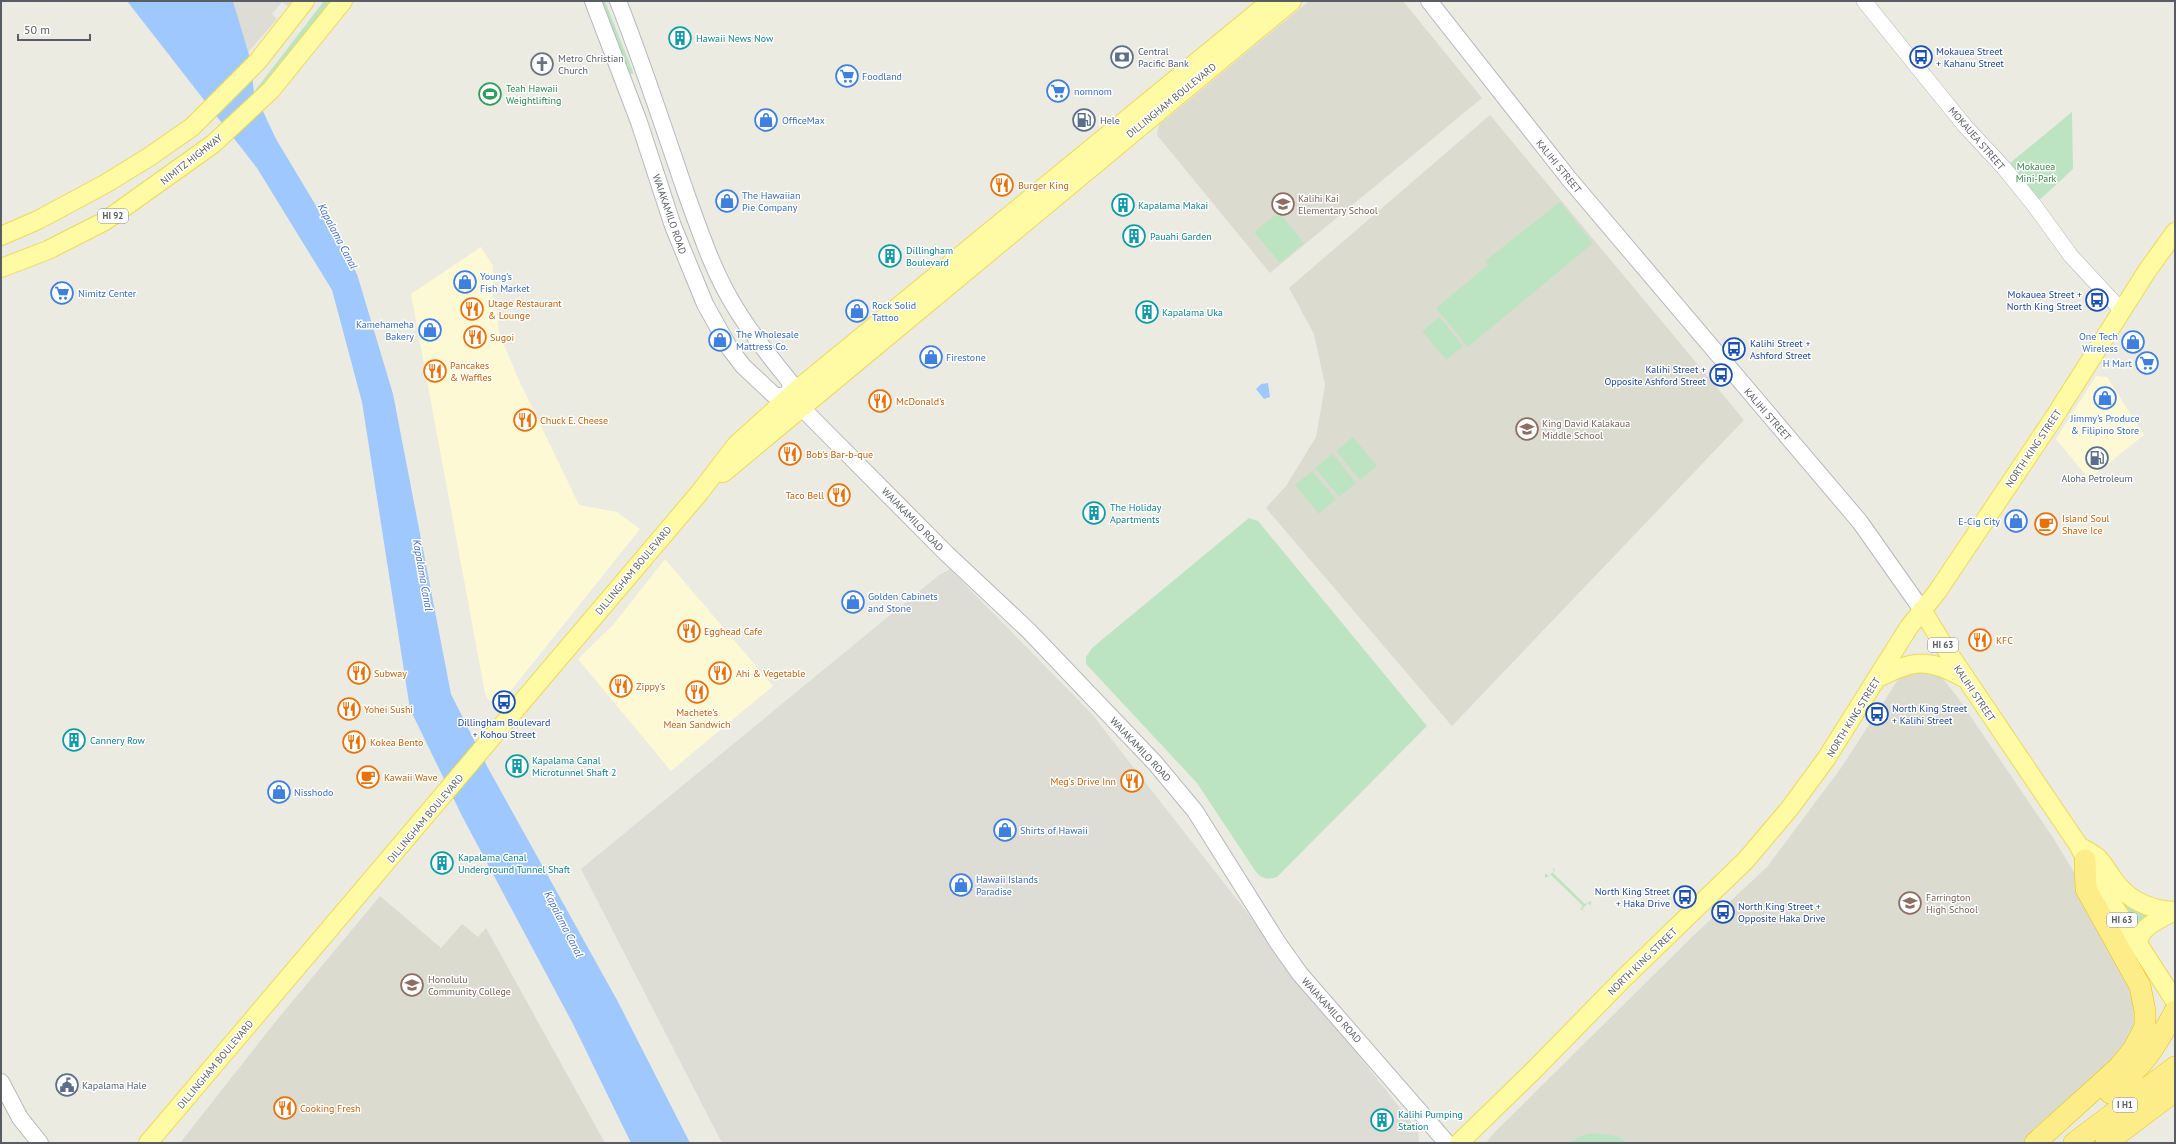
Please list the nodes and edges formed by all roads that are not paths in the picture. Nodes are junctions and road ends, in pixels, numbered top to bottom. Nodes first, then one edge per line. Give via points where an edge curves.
1 (305, 1) edge
2 (343, 1) edge
3 (592, 1) edge
4 (618, 1) edge
5 (1271, 1) edge
6 (1292, 1) edge
7 (1429, 1) edge
8 (1864, 1) edge
9 (2175, 232) edge
10 (1, 236) edge
11 (1, 268) edge
12 (2121, 310) junction
13 (794, 399) junction
14 (1922, 610) junction
15 (1876, 679) junction
16 (1966, 679) junction
17 (2082, 853) junction
18 (2175, 911) edge
19 (2138, 943) junction
20 (2175, 1001) edge
21 (2175, 1011) edge
22 (2175, 1067) edge
23 (1, 1082) edge
24 (2175, 1091) edge
25 (2175, 1109) edge
26 (40, 1143) edge
27 (148, 1143) edge
28 (1447, 1143) edge
29 (1459, 1143) edge
30 (2035, 1143) edge
31 (2044, 1143) edge
32 (2074, 1143) edge
33 (2106, 1143) edge
34 (2118, 1143) edge

1 - 10 main road via 258,61 192,127 150,157 105,184 38,220
2 - 11 main road, NIMITZ HIGHWAY / HI 92 via 271,90 213,144 105,221 48,250
3 - 13 main road, WAIAKAMILO ROAD via 639,122 673,226 705,304 730,349 743,366 776,397
4 - 13 main road via 643,64 713,263 734,306 758,342 791,382
5 - 13 main road, DILLINGHAM BOULEVARD
6 - 13 main road, DILLINGHAM BOULEVARD
7 - 14 main road, KALIHI STREET / HI 63 via 1570,180 1860,522
8 - 12 street, MOKAUEA STREET via 1965,126 2009,174 2072,256
9 - 12 main road, NORTH KING STREET
12 - 14 main road, NORTH KING STREET via 1993,509
13 - 27 main road, DILLINGHAM BOULEVARD via 700,492 627,576 481,752
13 - 28 main road, WAIAKAMILO ROAD via 947,554 1029,631 1145,752 1195,811 1300,974
14 - 15 main road, NORTH KING STREET
14 - 16 main road, KALIHI STREET / HI 63
15 - 16 main road via 1898,668 1919,662 1938,666
15 - 29 main road, NORTH KING STREET via 1826,759 1790,808 1746,860
16 - 17 main road, KALIHI STREET / HI 63
17 - 18 main road, HI 63 via 2098,857 2118,886 2130,898 2146,906
17 - 19 main road, HI 63
17 - 30 highway via 2086,889 2140,986 2145,1027 2133,1050 2119,1068
18 - 19 main road via 2141,933 2138,936
19 - 20 main road, HI 63
21 - 31 highway via 2154,1050 2134,1072
22 - 32 highway, I H1
23 - 26 main road via 20,1118
24 - 33 highway, I H1
25 - 34 highway

